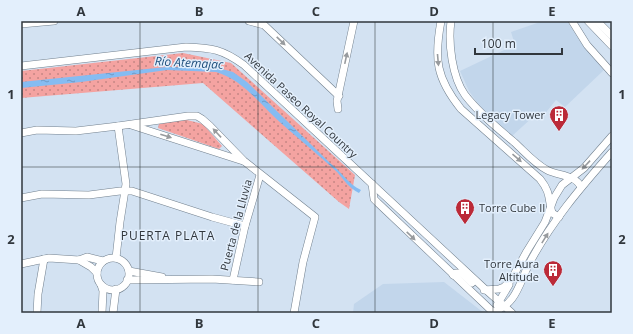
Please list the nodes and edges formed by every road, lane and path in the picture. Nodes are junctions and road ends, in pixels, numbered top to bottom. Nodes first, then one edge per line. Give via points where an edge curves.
1 (54, 21) edge
2 (249, 21) edge
3 (354, 21) edge
4 (441, 21) edge
5 (451, 21) edge
6 (572, 21) edge
7 (588, 21) edge
8 (598, 21) edge
9 (37, 22) edge
10 (265, 23) edge
11 (21, 24) edge
12 (612, 36) edge
13 (438, 45) junction
14 (450, 45) junction
15 (612, 46) edge
16 (21, 66) edge
17 (610, 70) edge
18 (338, 96) junction
19 (470, 100) junction
20 (338, 109) dead end
21 (461, 109) junction
22 (128, 124) junction
23 (118, 126) junction
24 (21, 133) edge
25 (612, 136) edge
26 (612, 152) edge
27 (244, 161) junction
28 (260, 175) junction
29 (571, 177) junction
30 (372, 184) junction
31 (581, 187) junction
32 (126, 191) junction
33 (21, 198) edge
34 (551, 208) junction
35 (559, 217) junction
36 (400, 225) junction
37 (245, 226) junction
38 (428, 235) junction
39 (116, 258) junction
40 (44, 259) junction
41 (79, 260) junction
42 (103, 261) junction
43 (21, 264) edge
44 (129, 271) junction
45 (97, 273) junction
46 (452, 275) junction
47 (172, 279) junction
48 (127, 280) junction
49 (233, 280) junction
50 (512, 280) junction
51 (259, 282) dead end
52 (101, 285) junction
53 (116, 289) junction
54 (486, 290) junction
55 (498, 302) junction
56 (504, 307) junction
57 (493, 312) edge
58 (37, 313) edge
59 (102, 313) edge
60 (113, 313) edge
61 (294, 313) edge
62 (512, 313) edge

1 - 9 street
2 - 10 street
18 -> 3 street
4 - 13 street
5 - 14 street
6 - 17 street via 581,37
7 - 15 street
8 - 12 street
9 - 11 street
10 -> 18 street
13 - 14 street
13 -> 21 street via 441,78
14 - 19 street via 460,86
16 - 30 street, Avenida Paseo Royal Country via 186,47 213,48 244,65
18 - 20 street
19 - 21 street
19 - 29 street via 540,165 554,173
21 -> 34 street via 540,179 549,194
22 - 23 street
22 -> 27 street
27 -> 22 street via 197,116
23 - 24 street
23 - 32 street
25 -> 29 street via 584,168
26 - 31 street
27 - 28 street
28 - 37 street, Puerta de la Lluvia
28 - 61 street via 315,217 303,262
29 - 31 street via 578,180
29 - 34 street via 562,185
30 - 36 street via 374,199
30 - 38 street, Avenida Paseo Royal Country
31 - 35 street
32 - 33 street via 89,195 42,194
32 - 37 street via 147,195
32 - 39 street
34 - 35 street via 554,215
34 - 50 street
56 -> 35 street via 511,302 533,257
36 - 38 street via 406,222 419,233
36 -> 46 street
37 - 49 street, Puerta de la Lluvia
38 - 54 street, Avenida Paseo Royal Country
39 - 42 street
39 - 44 street via 124,263
40 - 41 street
40 - 43 street
40 - 58 street
41 - 42 street via 88,257
41 - 45 street
42 - 45 street
44 - 47 street
44 - 48 street
45 - 52 street
46 - 54 street via 456,272 461,273 477,288
46 - 57 street
47 - 48 street
47 - 49 street
48 - 53 street via 125,285
49 - 51 street
50 - 54 street via 499,289
50 - 55 street
52 - 53 street
52 - 59 street
53 - 60 street
54 - 55 street, Avenida Paseo Royal Country
55 - 56 street, Avenida Paseo Royal Country
55 - 57 street
56 - 57 street
56 - 62 street, Avenida Paseo Royal Country

